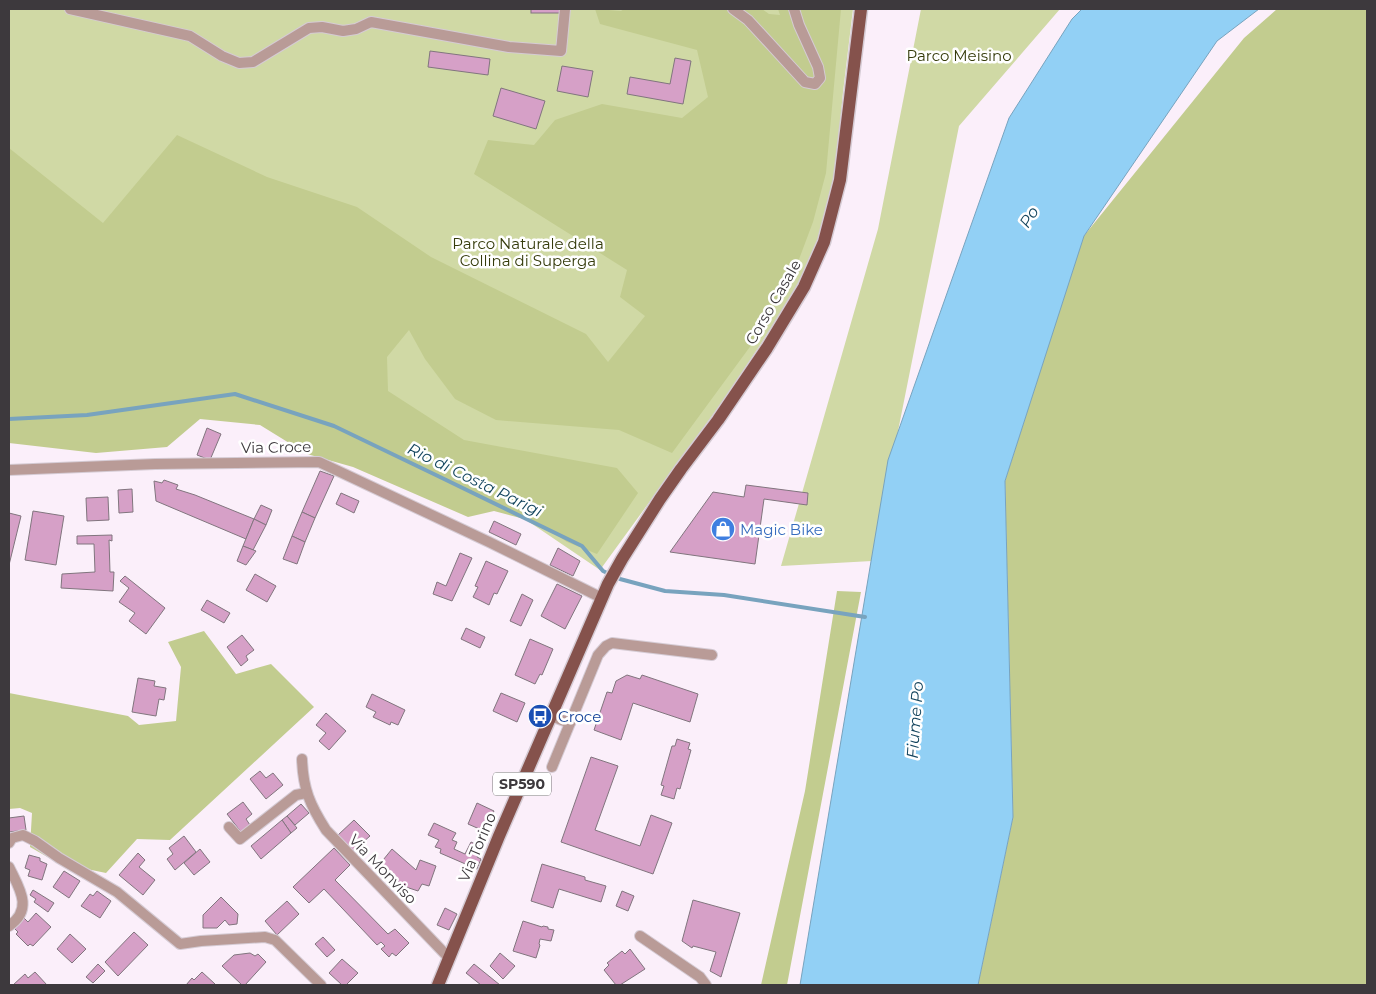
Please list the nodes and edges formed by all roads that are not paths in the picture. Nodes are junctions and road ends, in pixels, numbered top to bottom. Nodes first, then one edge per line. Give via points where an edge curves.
1 (70, 9) edge
2 (565, 9) edge
3 (733, 9) edge
4 (794, 9) edge
5 (861, 9) edge
6 (9, 470) edge
7 (608, 584) joint
8 (602, 598) junction
9 (712, 655) dead end
10 (551, 716) junction
11 (570, 723) junction
12 (302, 759) dead end
13 (552, 768) dead end
14 (306, 793) junction
15 (229, 827) dead end
16 (9, 843) edge
17 (9, 868) edge
18 (9, 926) edge
19 (640, 936) dead end
20 (449, 958) junction
21 (321, 985) edge
22 (438, 985) edge
23 (706, 985) edge

1 - 2 street via 190,36 239,63 253,62 309,28 343,31 371,22 509,47 561,51
3 - 4 street via 748,20 805,82 815,84 820,78 818,67
5 - 7 main road, Corso Casale / SP590 via 840,180 824,242 804,287 767,348 660,499
6 - 8 street, Via Croce via 319,462
7 - 8 main road, Via Torino / SP590
8 - 10 main road, Via Torino / SP590
9 - 11 street via 643,644 612,643 598,655
10 - 11 street
10 - 20 main road, Via Torino / SP590
11 - 13 street
12 - 14 street, Via Monviso
14 - 15 street via 296,795 240,840
14 - 20 street, Via Monviso via 326,830
16 - 21 street via 12,838 23,835 34,841 117,892 180,944 265,937 275,940
17 - 18 street via 22,896 23,907
19 - 23 street via 700,977
20 - 22 main road, Via Torino / SP590

